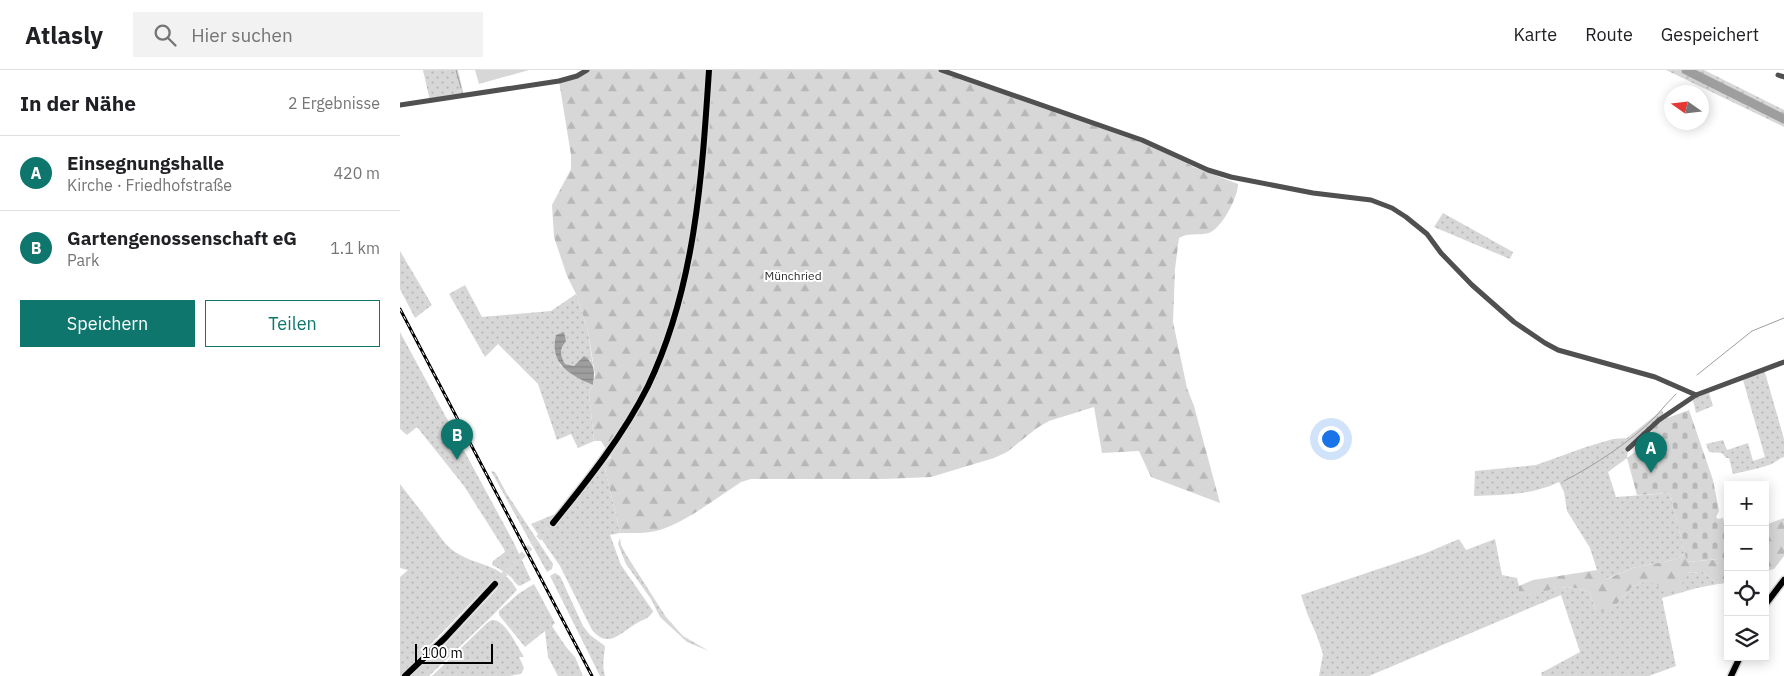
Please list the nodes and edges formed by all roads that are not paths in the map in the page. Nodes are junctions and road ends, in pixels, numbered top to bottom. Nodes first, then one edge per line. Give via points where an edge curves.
1 (587, 70) edge
2 (709, 70) edge
3 (941, 70) edge
4 (400, 105) edge
5 (1784, 362) edge
6 (1693, 396) junction
7 (1628, 449) dead end
8 (553, 523) tunnel mouth
9 (1784, 580) edge
10 (495, 584) tunnel mouth
11 (1769, 600) edge
12 (1738, 661) edge
13 (405, 676) edge
14 (1732, 676) edge

1 - 4 street via 560,81
2 - 8 main road via 690,252 665,346 648,386 623,429
3 - 6 street via 1142,140 1231,178 1370,200 1392,208 1427,234 1447,259 1507,316 1545,344 1655,377
5 - 6 street
6 - 7 street via 1659,420
9 - 11 main road
10 - 13 main road
12 - 14 main road

